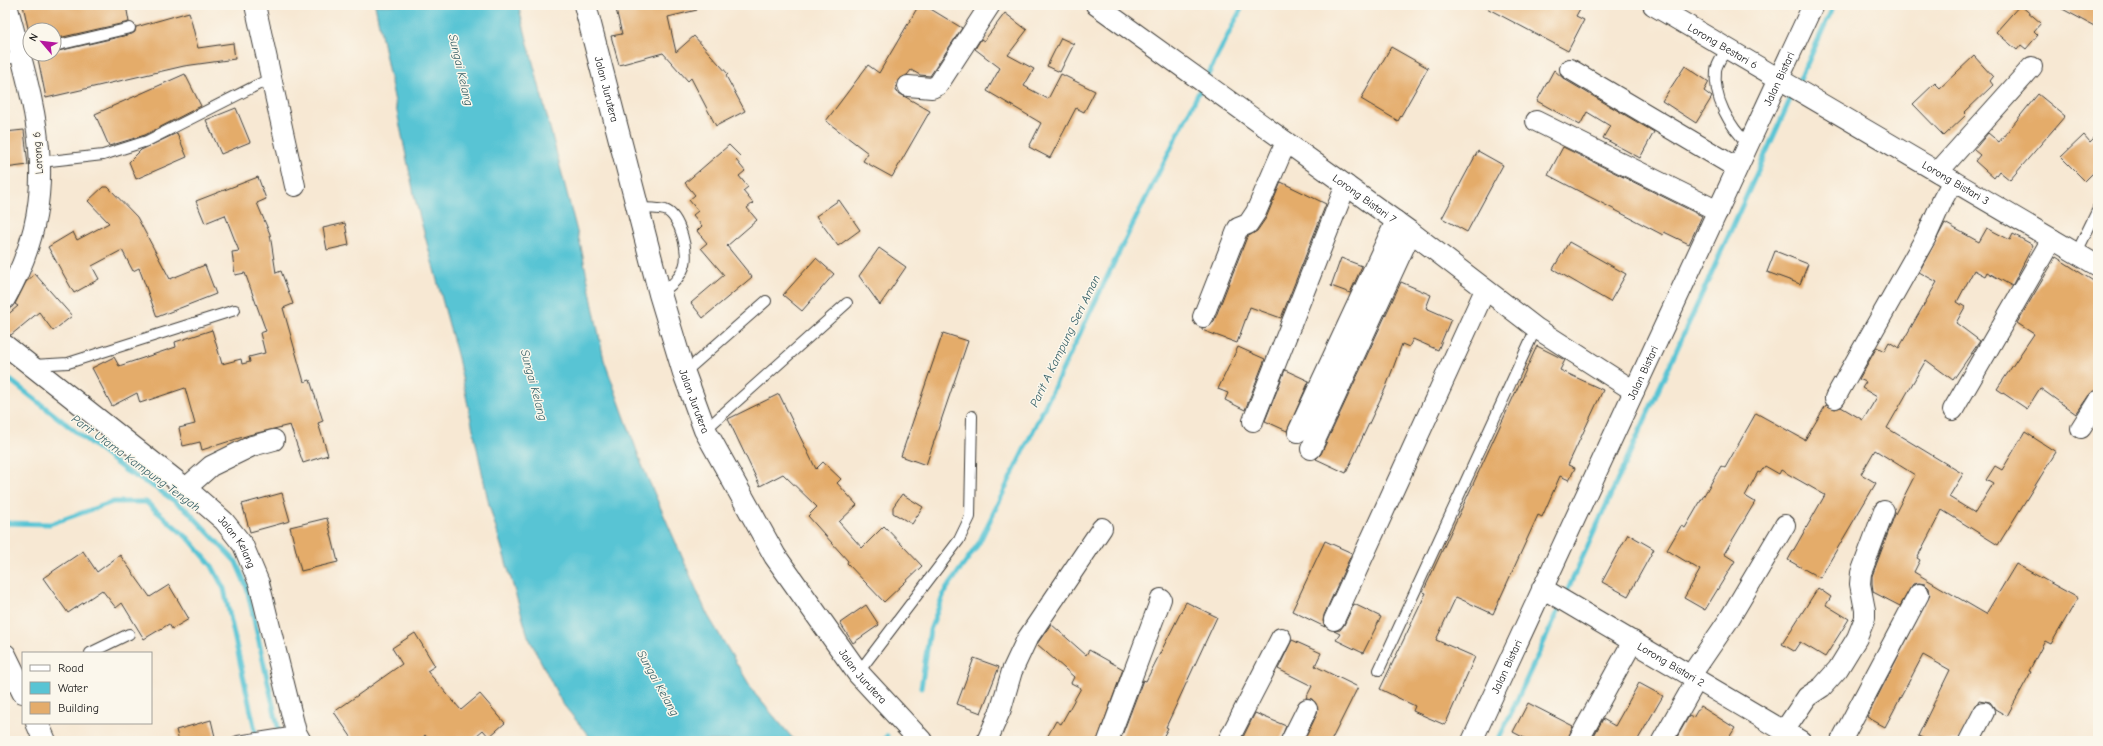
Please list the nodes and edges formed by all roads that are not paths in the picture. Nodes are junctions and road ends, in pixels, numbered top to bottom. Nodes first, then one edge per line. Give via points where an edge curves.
1 (7, 5) edge
2 (255, 5) edge
3 (585, 5) edge
4 (990, 5) edge
5 (1653, 5) edge
6 (1813, 5) edge
7 (1098, 6) edge
8 (130, 28) dead end
9 (62, 44) edge
10 (1727, 48) junction
11 (18, 56) edge
12 (2032, 67) dead end
13 (1570, 69) dead end
14 (271, 78) junction
15 (1786, 83) junction
16 (908, 86) dead end
17 (1814, 99) joint
18 (1536, 121) dead end
19 (1286, 142) junction
20 (1749, 145) junction
21 (41, 162) junction
22 (1738, 168) junction
23 (1945, 176) junction
24 (295, 186) dead end
25 (1346, 186) junction
26 (637, 208) junction
27 (2098, 209) edge
28 (1718, 211) junction
29 (1403, 227) junction
30 (2052, 239) junction
31 (2076, 254) junction
32 (2097, 262) edge
33 (1485, 290) junction
34 (660, 294) junction
35 (5, 298) edge
36 (766, 301) dead end
37 (847, 303) dead end
38 (235, 310) dead end
39 (1203, 317) dead end
40 (1536, 328) junction
41 (5, 345) edge
42 (29, 365) junction
43 (684, 374) junction
44 (1634, 390) junction
45 (1835, 398) dead end
46 (2098, 401) edge
47 (1953, 410) dead end
48 (972, 416) dead end
49 (1253, 421) dead end
50 (2081, 428) dead end
51 (705, 430) junction
52 (1298, 432) dead end
53 (274, 440) dead end
54 (1311, 449) dead end
55 (186, 488) junction
56 (1884, 512) dead end
57 (1786, 526) dead end
58 (1102, 528) dead end
59 (1547, 591) junction
60 (1919, 594) dead end
61 (1161, 599) dead end
62 (1334, 620) dead end
63 (128, 634) dead end
64 (1281, 638) dead end
65 (1633, 641) junction
66 (92, 652) edge
67 (5, 655) edge
68 (1379, 670) dead end
69 (858, 673) junction
70 (1694, 677) junction
71 (21, 684) edge
72 (1307, 709) dead end
73 (1984, 712) dead end
74 (37, 724) edge
75 (298, 736) edge
76 (1792, 736) edge
77 (241, 740) edge
78 (45, 741) edge
79 (921, 741) edge
80 (987, 741) edge
81 (1108, 741) edge
82 (1228, 741) edge
83 (1291, 741) edge
84 (1472, 741) edge
85 (1578, 741) edge
86 (1662, 741) edge
87 (1841, 741) edge
88 (1969, 741) edge

1 - 11 street, Lorong 6
2 - 14 street
3 - 26 street, Jalan Jurutera
4 - 16 street via 938,85 932,88
5 - 10 street, Lorong Bestari 6
6 - 15 street, Jalan Bistari
7 - 19 street, Lorong Bistari 7
8 - 9 lane
10 - 15 street, Lorong Bestari 6
10 - 20 lane via 1716,69 1719,102 1735,132
11 - 21 street, Lorong 6 via 33,102
12 - 23 street
13 - 22 street
14 - 21 lane via 147,141 104,155
14 - 24 street
15 - 17 street, Lorong Bestari 6
15 - 20 street, Jalan Bistari
17 - 23 street, Lorong Bistari 3
18 - 28 street
19 - 25 street, Lorong Bistari 7
19 - 39 street via 1256,212 1248,224 1238,228
20 - 22 street, Jalan Bistari
21 - 35 street, Lorong 6 via 38,210 31,242 18,275
22 - 28 street, Jalan Bistari
23 - 30 street, Lorong Bistari 3
23 - 45 street via 1943,199 1926,237
25 - 29 street, Lorong Bistari 7
25 - 49 street
26 - 34 street, Jalan Jurutera
26 - 34 lane via 666,210 674,218 686,250 685,266 678,279
27 - 31 lane
28 - 44 street, Jalan Bistari
29 - 33 street, Lorong Bistari 7
29 - 52 street
29 - 54 street
30 - 31 street, Lorong Bistari 3
30 - 47 street
31 - 32 street, Lorong Bistari 3
33 - 40 street, Lorong Bistari 7
33 - 62 street
34 - 43 street, Jalan Jurutera
36 - 43 lane
37 - 51 lane
38 - 42 lane via 68,363
40 - 44 street, Lorong Bistari 7
40 - 68 lane
41 - 42 street, Jalan Kelang
42 - 55 street, Jalan Kelang
43 - 51 street, Jalan Jurutera
44 - 59 street, Jalan Bistari
46 - 50 street
48 - 69 lane via 970,517 959,540
51 - 69 street, Jalan Jurutera via 775,556
53 - 55 street via 252,446 211,466
55 - 75 street, Jalan Kelang via 224,522 243,545 259,583
56 - 76 street via 1861,573 1860,584 1865,610 1863,624 1838,669 1822,687 1807,697
57 - 70 street
58 - 80 street via 1027,639 1012,671 1001,709
59 - 65 street, Lorong Bistari 2
59 - 84 street, Jalan Bistari
60 - 87 street
61 - 81 street
63 - 66 lane
64 - 82 street
65 - 70 street, Lorong Bistari 2
65 - 85 street
67 - 71 street
69 - 79 street, Jalan Jurutera
70 - 76 street, Lorong Bistari 2
70 - 86 street
72 - 83 street
73 - 88 street
74 - 78 street
75 - 77 lane

